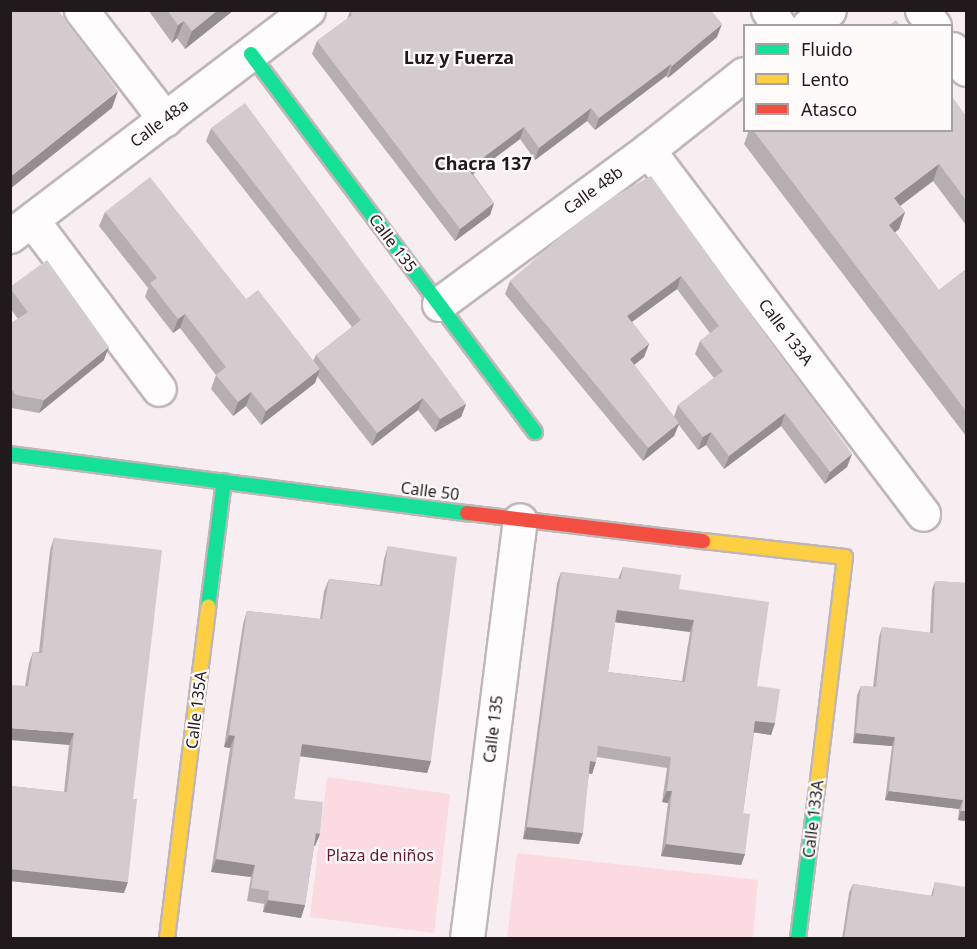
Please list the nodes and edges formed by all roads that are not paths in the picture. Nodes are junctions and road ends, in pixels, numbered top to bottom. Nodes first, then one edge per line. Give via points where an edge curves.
1 (81, 10) edge
2 (308, 10) edge
3 (768, 10) edge
4 (829, 10) edge
5 (922, 10) edge
6 (778, 24) edge
7 (811, 24) edge
8 (932, 24) edge
9 (953, 52) edge
10 (250, 54) junction
11 (966, 69) edge
12 (743, 75) edge
13 (165, 119) junction
14 (648, 150) junction
15 (21, 228) edge
16 (439, 304) junction
17 (159, 389) dead end
18 (535, 432) dead end
19 (10, 454) edge
20 (224, 481) junction
21 (923, 514) dead end
22 (519, 520) junction
23 (845, 558) joint
24 (167, 939) edge
25 (467, 939) edge
26 (798, 939) edge

1 - 13 street
2 - 10 street, Calle 48a
3 - 6 street
4 - 7 street
5 - 8 street
9 - 11 street
10 - 13 street, Calle 48a
10 - 16 street, Calle 135
12 - 14 street, Calle 48b
13 - 15 street, Calle 48a
14 - 16 street, Calle 48b
14 - 21 street, Calle 133A
15 - 17 street
16 - 18 street, Calle 135
19 - 20 street, Calle 50
20 - 22 street, Calle 50
20 - 24 street, Calle 135A
22 - 23 street, Calle 50
22 - 25 street, Calle 135
23 - 26 street, Calle 133A

